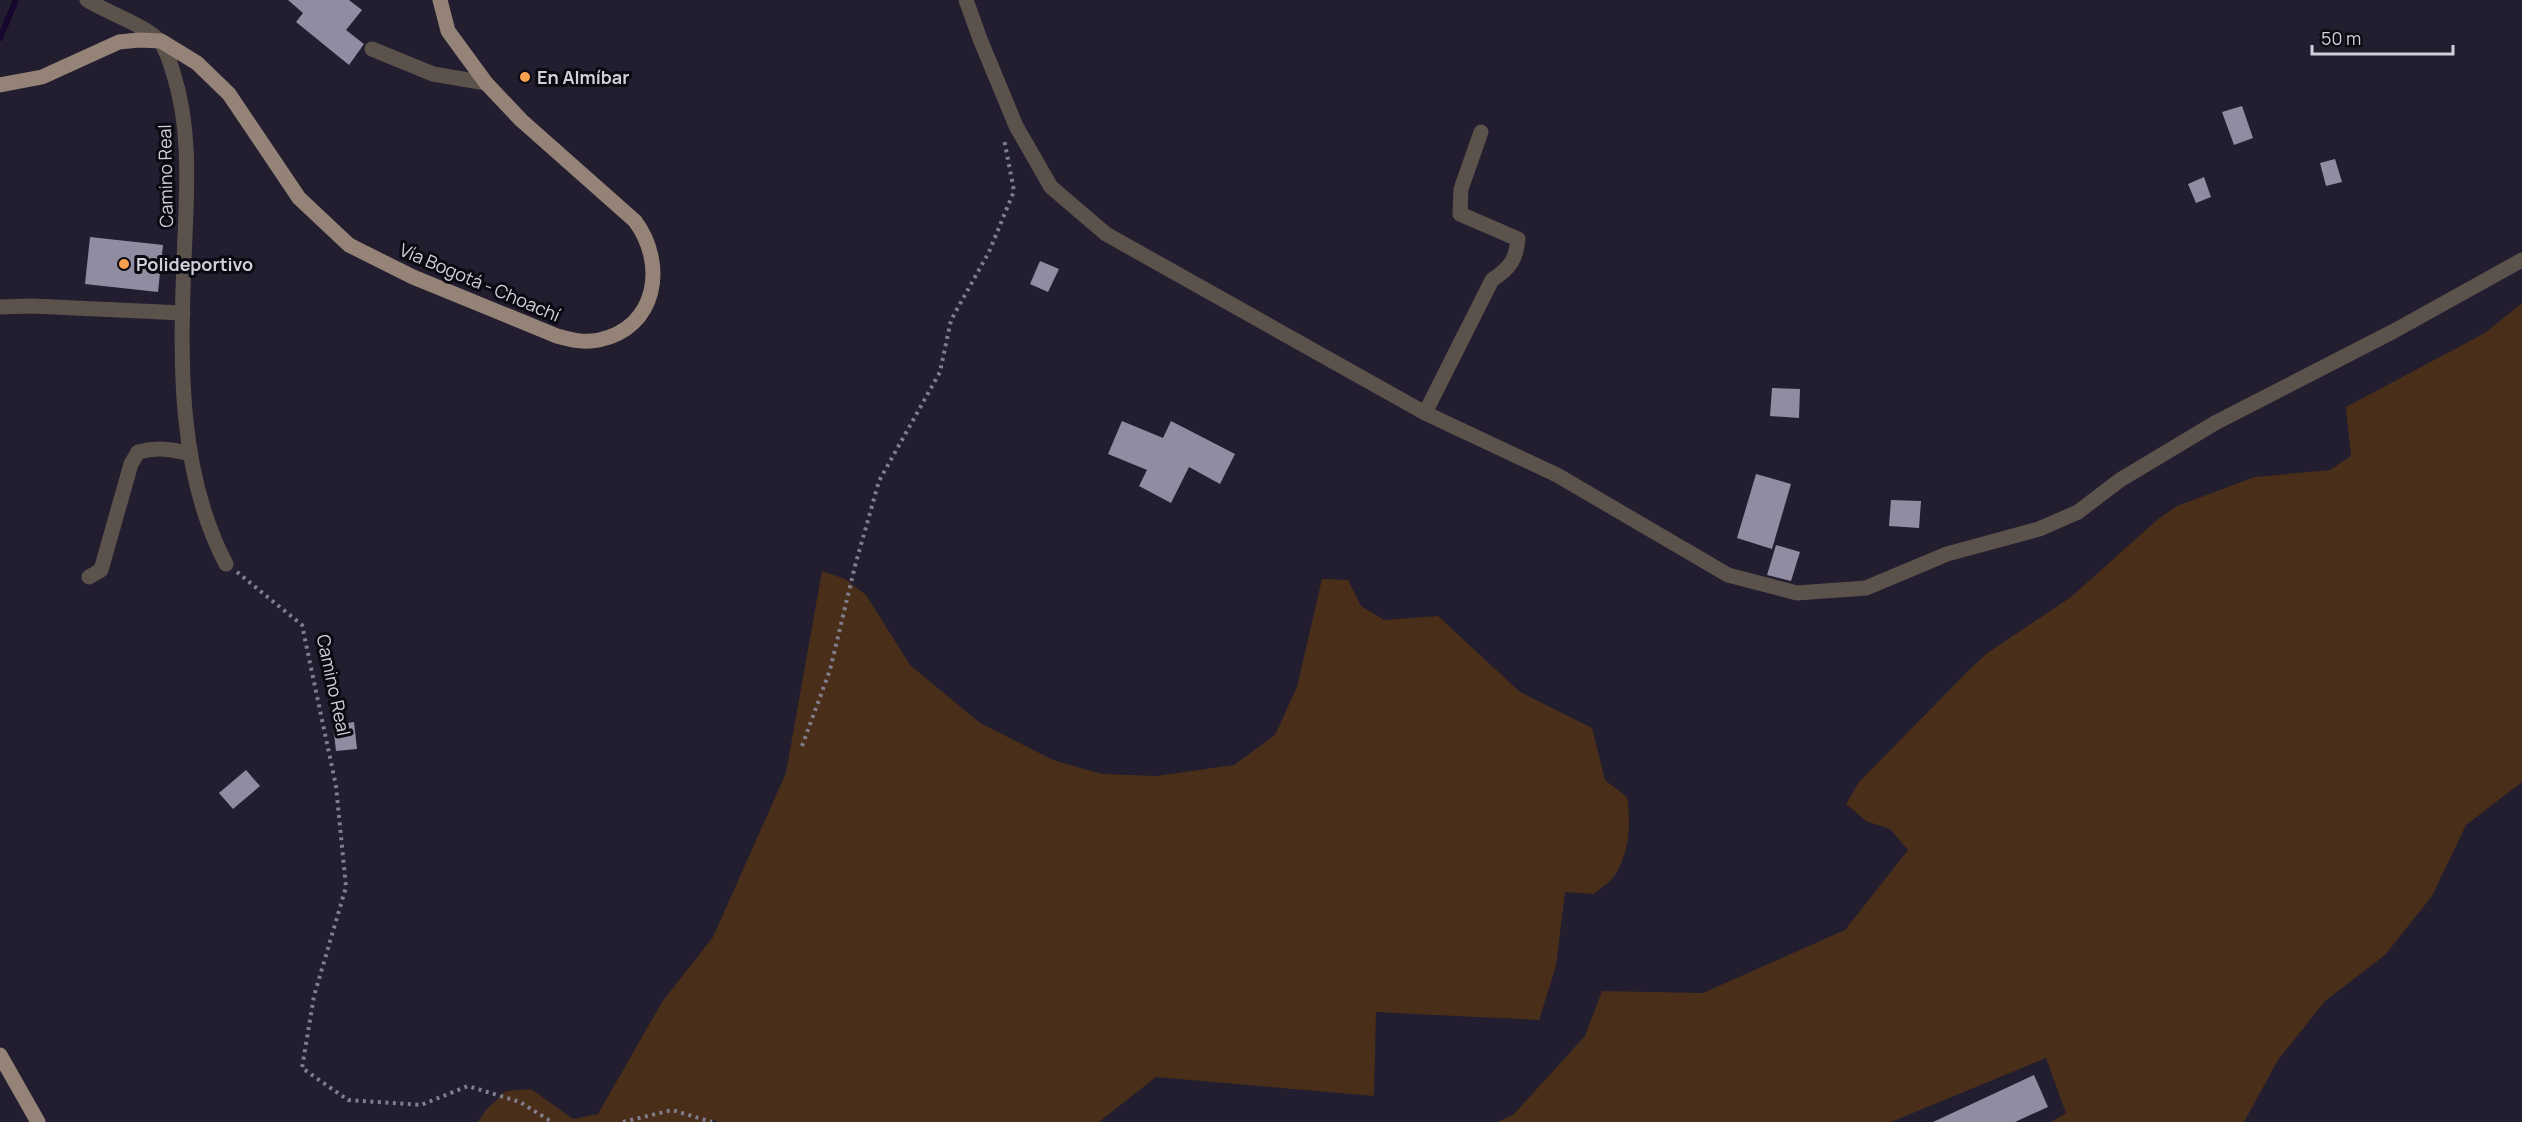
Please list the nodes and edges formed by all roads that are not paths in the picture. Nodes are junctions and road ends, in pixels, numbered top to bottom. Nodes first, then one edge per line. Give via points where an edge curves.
1 (87, 0) edge
2 (440, 0) edge
3 (966, 0) edge
4 (160, 41) junction
5 (372, 49) dead end
6 (486, 83) junction
7 (0, 85) edge
8 (1481, 132) dead end
9 (2522, 260) edge
10 (0, 307) edge
11 (183, 313) junction
12 (1425, 413) junction
13 (190, 454) junction
14 (226, 564) road end
15 (89, 577) dead end
16 (0, 1055) edge
17 (38, 1122) edge

1 - 4 street via 129,20
2 - 6 main road, Vía Bogotá - Choachí via 448,31
3 - 12 street via 1016,126 1051,187 1106,234
4 - 6 main road, Vía Bogotá - Choachí via 197,63 229,94 299,198 350,245 413,277 557,336 577,341 599,340 618,333 639,315 652,290 654,261 644,233
4 - 7 main road via 119,42 42,77
4 - 11 street, Camino Real via 185,122 188,186
5 - 6 street via 424,72
8 - 12 street via 1461,189 1460,214 1518,238 1516,255 1508,269 1492,280
9 - 12 street via 2215,423 2120,480 2078,512 2039,529 1947,554 1866,588 1797,593 1728,575 1557,475
10 - 11 street
11 - 13 street, Camino Real
13 - 14 street, Camino Real via 214,540
13 - 15 street via 169,449 138,452 131,464 101,570
16 - 17 main road

